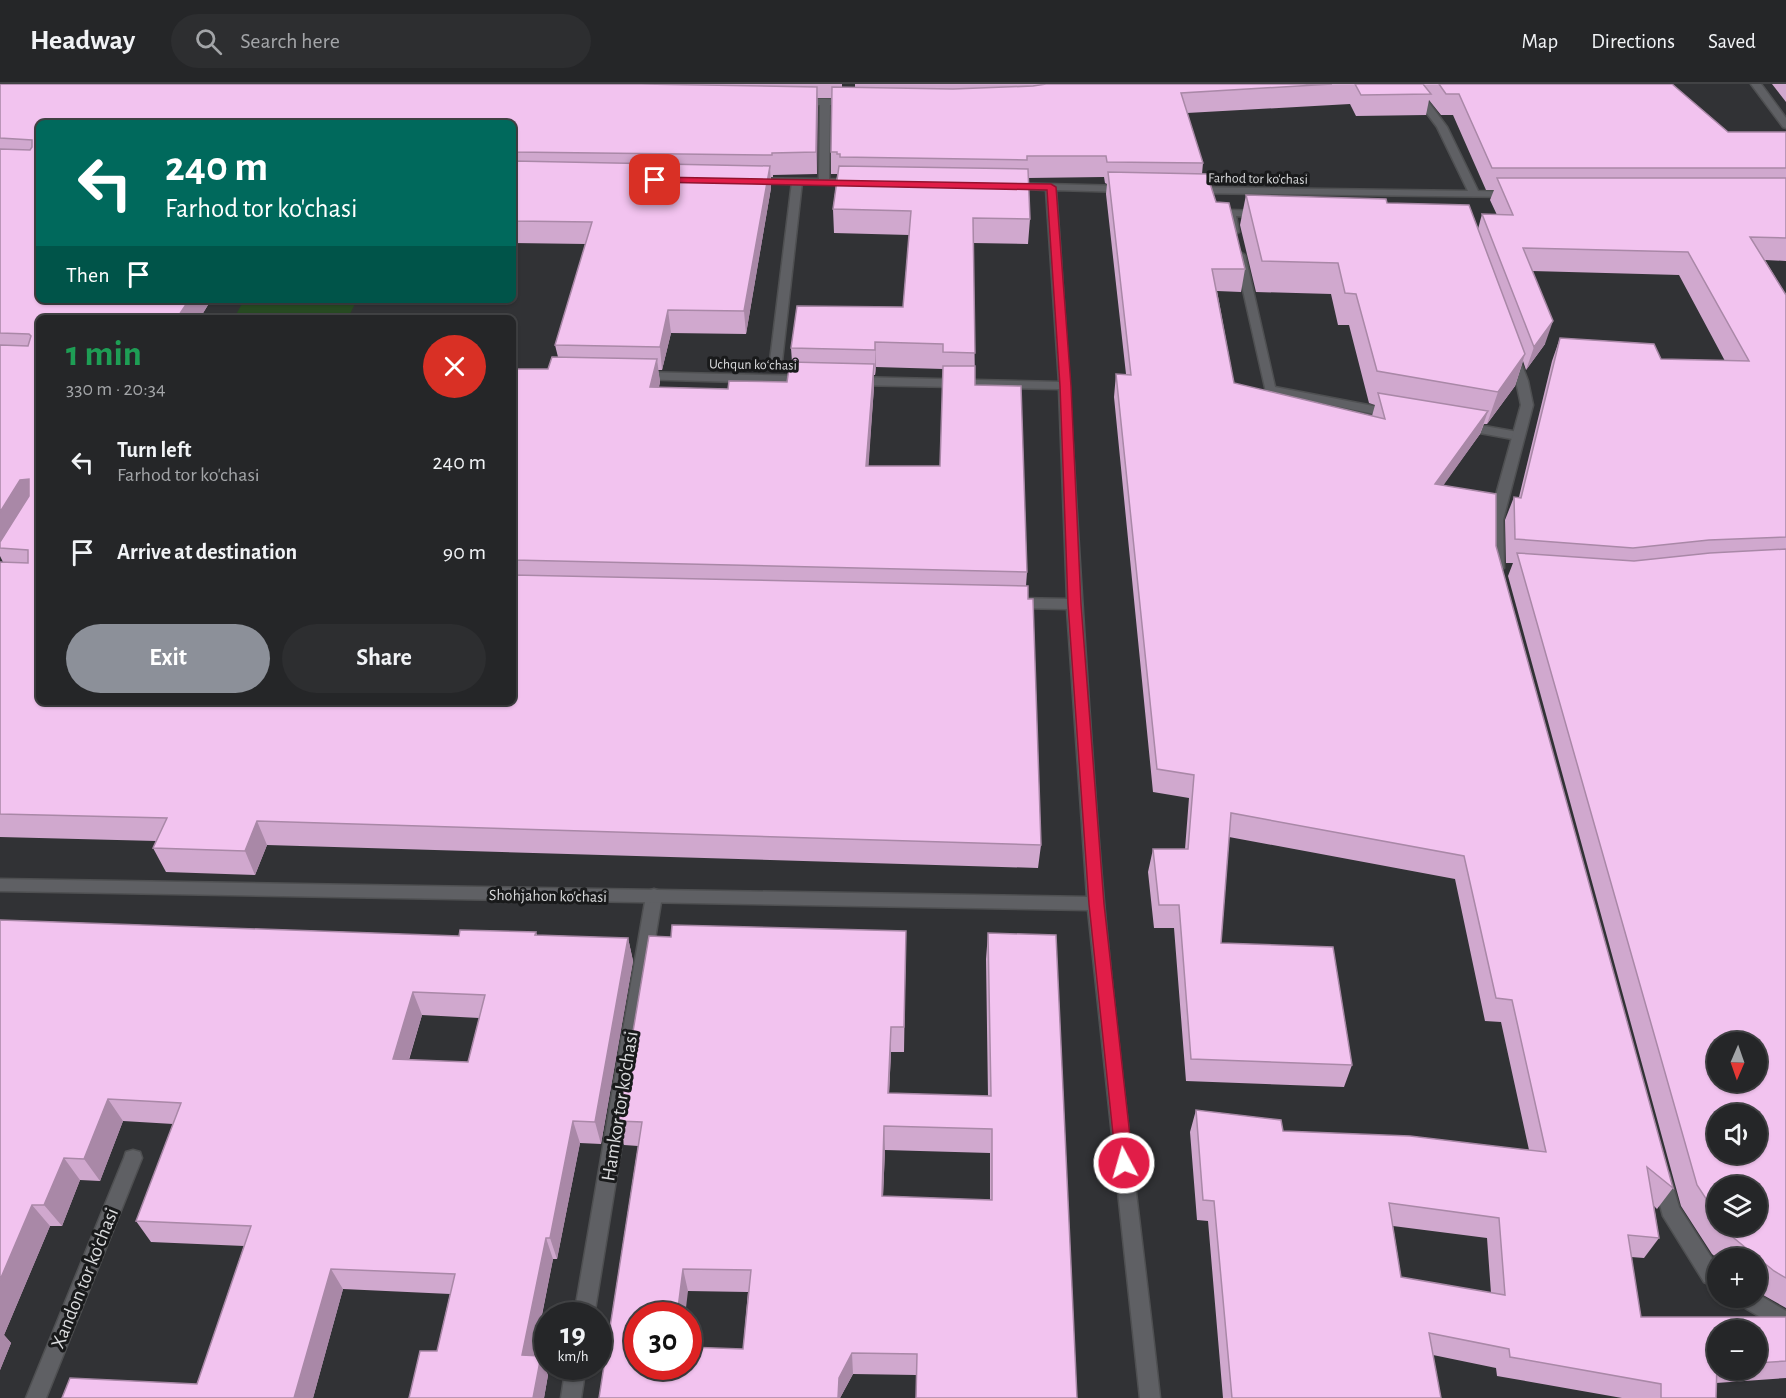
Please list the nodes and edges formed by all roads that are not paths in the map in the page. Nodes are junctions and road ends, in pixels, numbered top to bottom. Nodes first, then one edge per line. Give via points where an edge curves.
1 (1410, 84) edge
2 (1756, 84) edge
3 (791, 102) edge
4 (825, 102) junction
5 (861, 103) edge
6 (1786, 125) edge
7 (737, 181) edge
8 (796, 182) junction
9 (824, 182) junction
10 (872, 183) edge
11 (992, 186) edge
12 (1051, 187) junction
13 (1134, 189) edge
14 (1181, 190) edge
15 (1475, 195) junction
16 (1523, 195) edge
17 (1276, 214) edge
18 (1505, 338) edge
19 (776, 361) dead end
20 (630, 376) edge
21 (818, 381) edge
22 (842, 381) edge
23 (1065, 386) junction
24 (1404, 416) edge
25 (1450, 424) edge
26 (1518, 436) junction
27 (1502, 573) edge
28 (1003, 602) edge
29 (1074, 604) junction
30 (0, 885) edge
31 (654, 896) junction
32 (1096, 904) junction
33 (133, 1158) dead end
34 (1658, 1164) edge
35 (1707, 1269) edge
36 (586, 1302) edge
37 (1763, 1308) edge
38 (1786, 1322) edge
39 (574, 1380) edge
40 (36, 1398) edge
41 (571, 1398) edge
42 (1150, 1398) edge

1 - 15 street via 1442,127
2 - 6 street
3 - 4 street
4 - 5 street via 849,98
4 - 9 street
7 - 8 street
8 - 9 street
8 - 19 street via 789,273
9 - 10 street
11 - 12 street
12 - 13 street
12 - 23 street
14 - 15 street, Farhod tor ko'chasi via 1455,200
15 - 16 street, Farhod tor ko'chasi
17 - 24 street via 1230,213 1270,390
18 - 26 street via 1527,405
20 - 21 street, Uchqun koʻchasi
22 - 23 street
23 - 29 street
25 - 26 street
26 - 27 street via 1496,520
28 - 29 street
29 - 32 street
30 - 31 street, Shohjahon ko'chasi
31 - 32 street, Shohjahon ko'chasi
31 - 36 street, Hamkor tor ko'chasi
32 - 42 street
33 - 40 street, Xandon tor ko'chasi
34 - 35 street via 1670,1210
37 - 38 street
39 - 41 street

